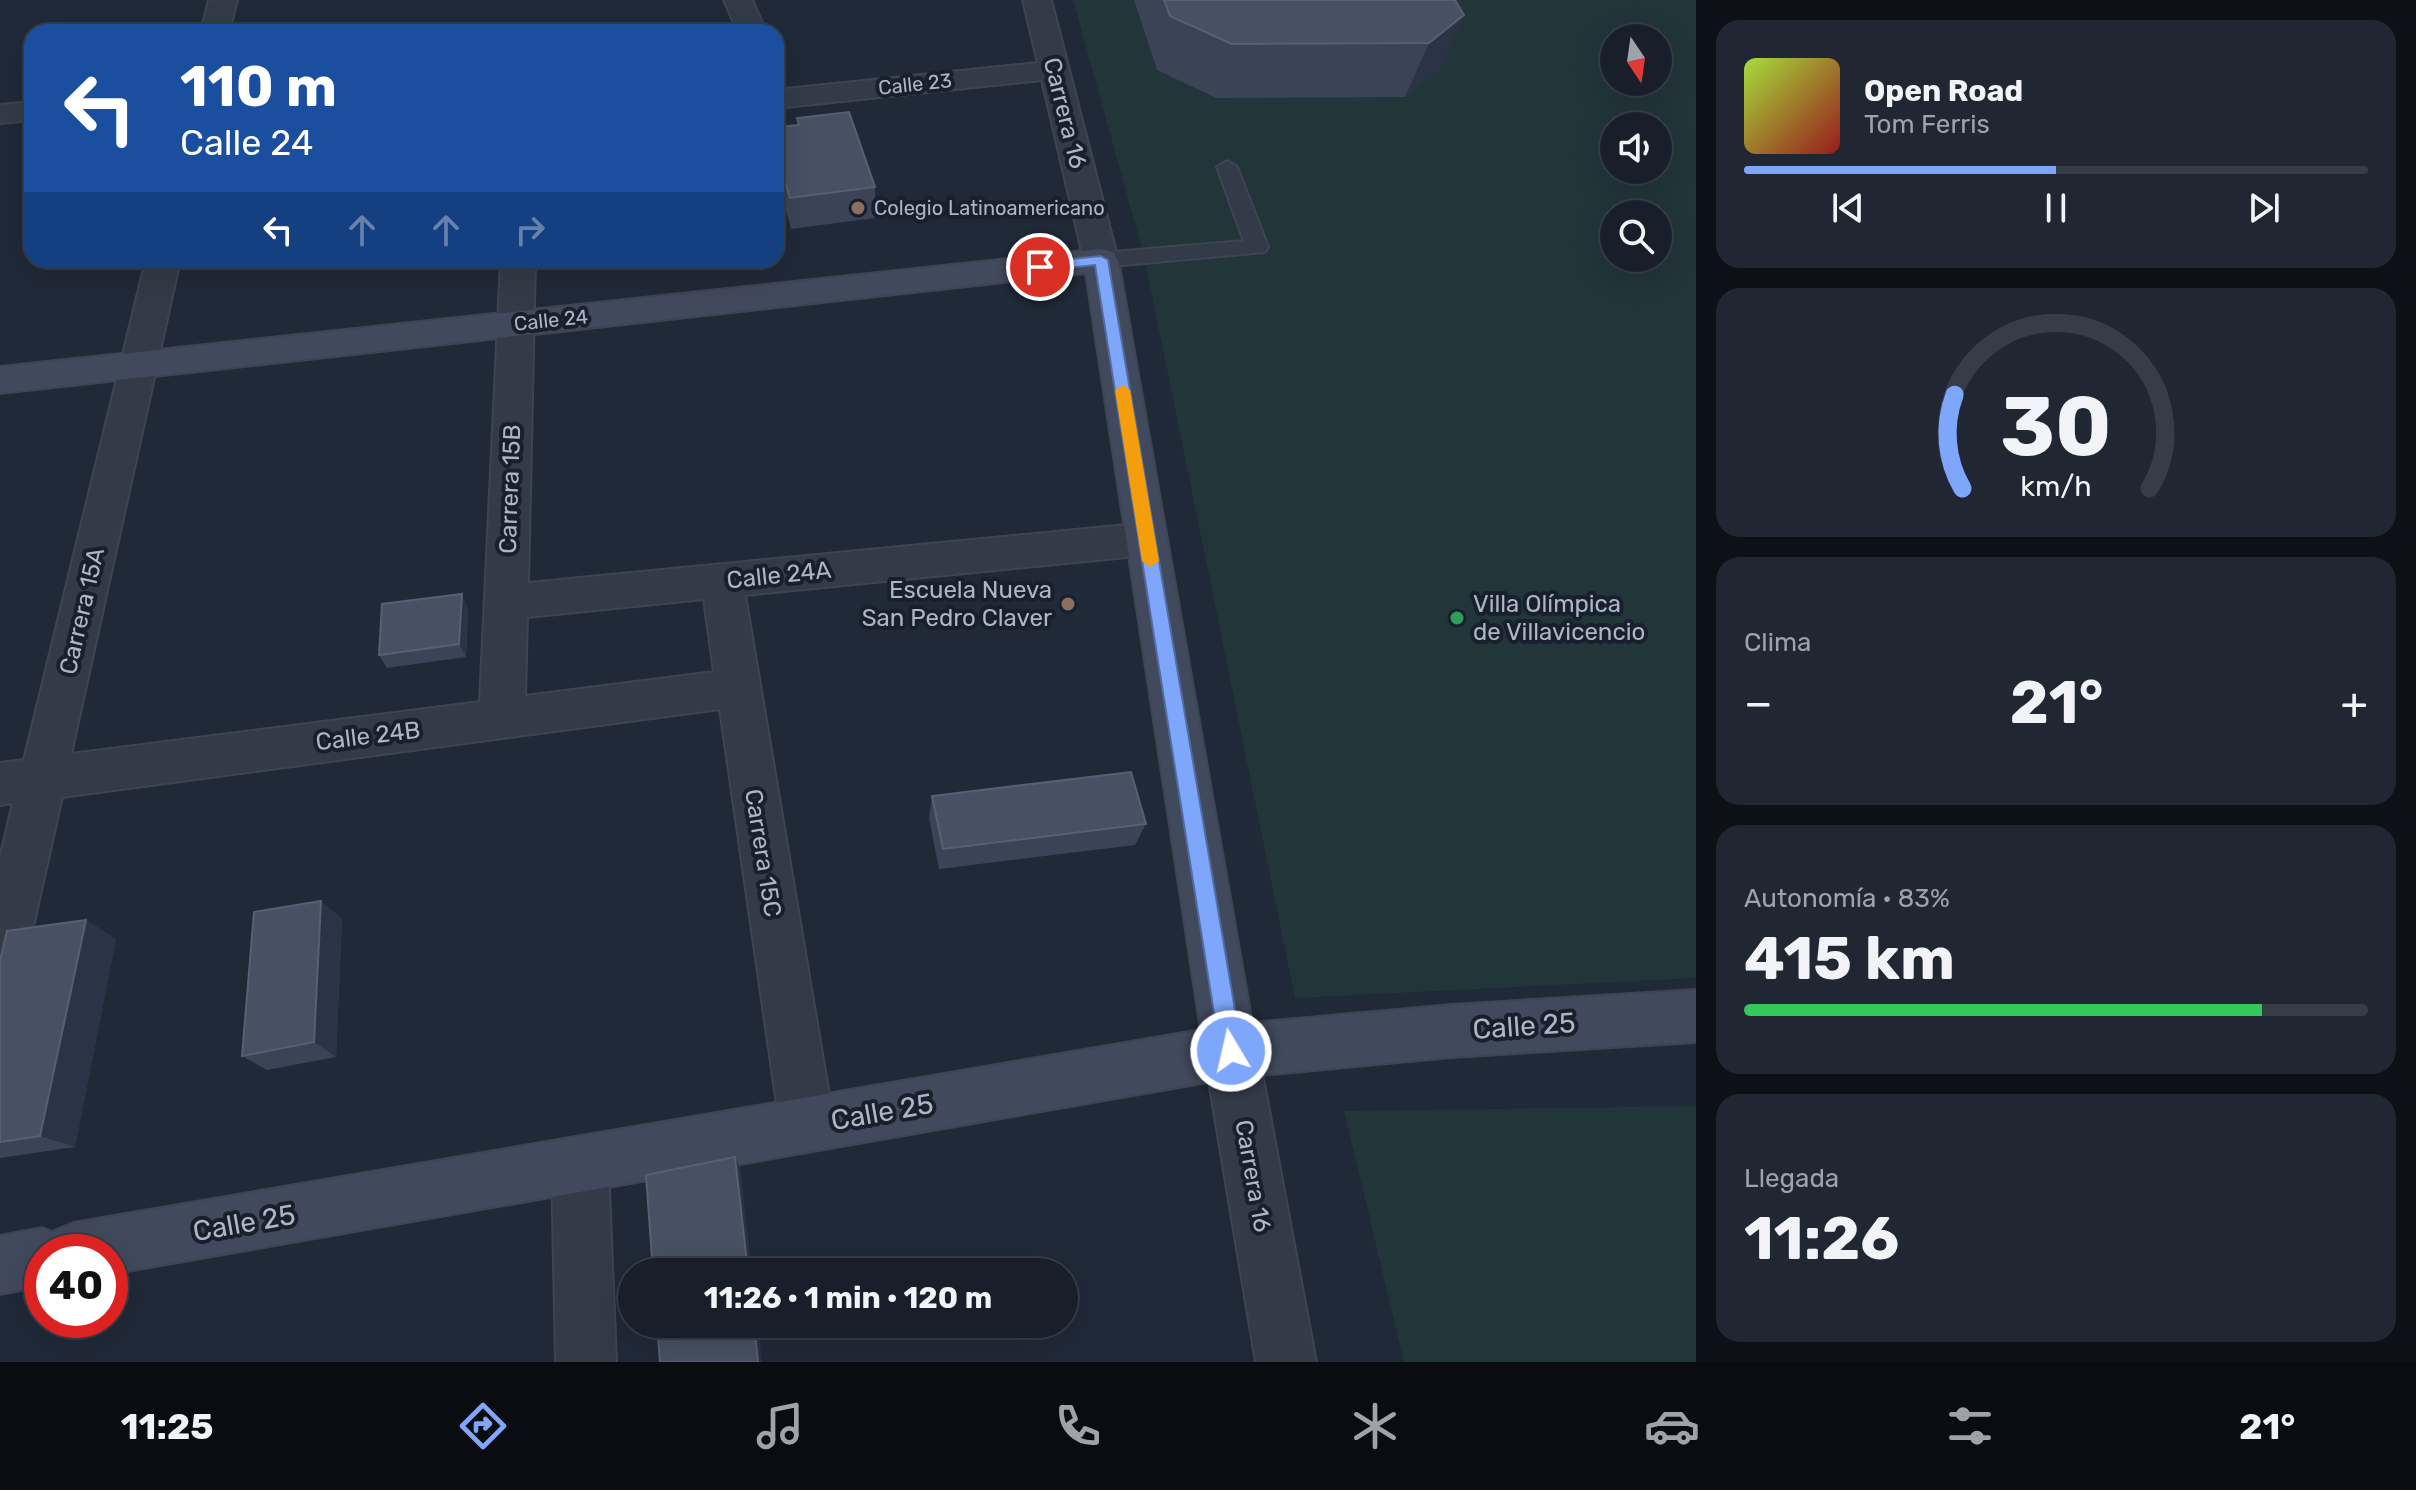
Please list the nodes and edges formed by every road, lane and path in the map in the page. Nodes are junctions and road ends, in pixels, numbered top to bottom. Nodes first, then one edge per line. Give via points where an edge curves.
1 (223, 0) edge
2 (738, 0) edge
3 (1037, 0) edge
4 (217, 24) edge
5 (743, 24) edge
6 (1054, 70) junction
7 (784, 98) edge
8 (24, 112) edge
9 (0, 114) edge
10 (1227, 167) dead end
11 (1101, 260) junction
12 (161, 268) edge
13 (518, 268) edge
14 (515, 324) junction
15 (139, 365) junction
16 (0, 380) edge
17 (1147, 539) junction
18 (722, 581) junction
19 (506, 602) junction
20 (737, 688) junction
21 (502, 719) junction
22 (21, 782) edge
23 (0, 962) edge
24 (1696, 1016) edge
25 (1231, 1051) junction
26 (807, 1125) junction
27 (580, 1165) junction
28 (128, 1243) edge
29 (24, 1260) edge
30 (0, 1265) edge
31 (586, 1362) edge
32 (1286, 1362) edge

1 - 4 street
2 - 5 street
3 - 6 street, Carrera 16
6 - 7 street, Calle 23
6 - 11 street, Carrera 16
8 - 9 street
10 - 11 lane via 1257,247
11 - 14 street, Calle 24
11 - 17 street, Carrera 16
12 - 15 street, Carrera 15A
13 - 14 street, Carrera 15B
14 - 15 street, Calle 24
14 - 19 street, Carrera 15B
15 - 16 street, Calle 24
15 - 22 street, Carrera 15A
17 - 18 street, Calle 24A
17 - 25 street, Carrera 16
18 - 19 street, Calle 24A
18 - 20 street, Carrera 15C
19 - 21 street, Carrera 15B
20 - 21 street, Calle 24B
20 - 26 street, Carrera 15C
21 - 22 street, Calle 24B
22 - 23 street, Carrera 15A
24 - 25 street, Calle 25
25 - 26 street, Calle 25
25 - 32 street, Carrera 16
26 - 27 street, Calle 25
27 - 28 street, Calle 25
27 - 31 street
29 - 30 street

